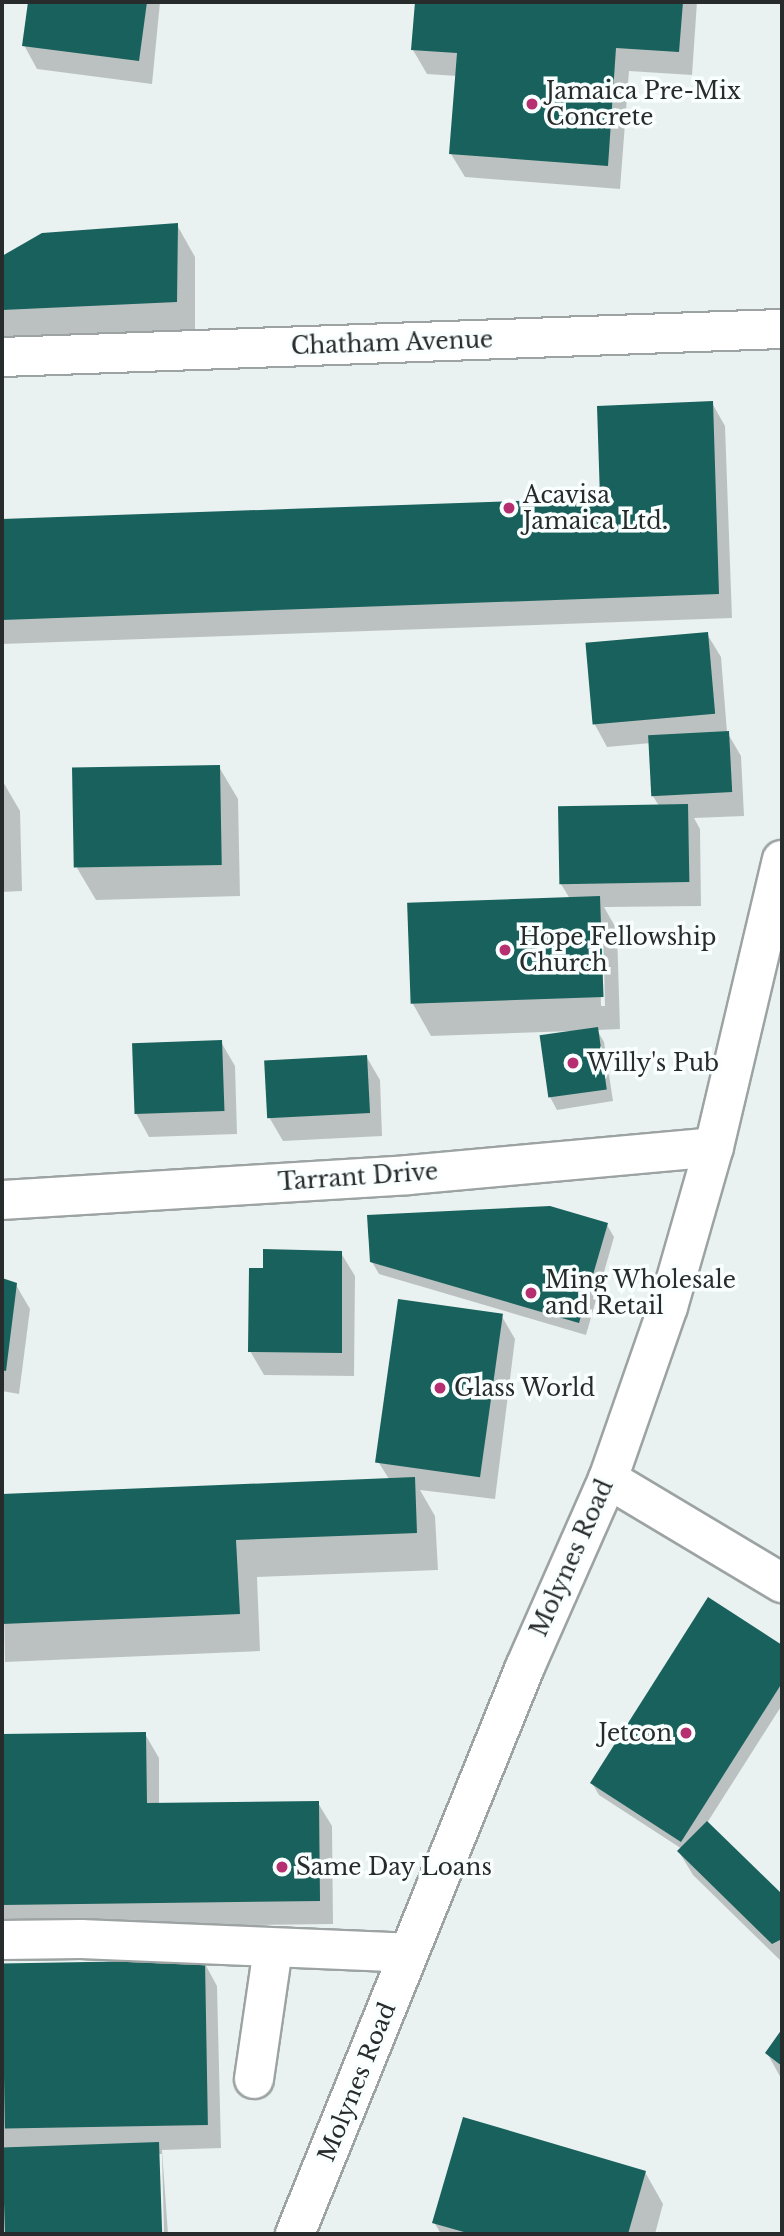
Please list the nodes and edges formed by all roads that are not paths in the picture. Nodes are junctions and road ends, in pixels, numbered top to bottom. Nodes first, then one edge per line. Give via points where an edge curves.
1 (782, 329) edge
2 (2, 357) edge
3 (782, 860) edge
4 (714, 1147) junction
5 (2, 1200) edge
6 (608, 1479) junction
7 (782, 1583) edge
8 (2, 1940) edge
9 (273, 1948) junction
10 (409, 1953) junction
11 (254, 2079) dead end
12 (295, 2234) edge

1 - 2 main road, Chatham Avenue
3 - 4 main road, Molynes Road
4 - 5 main road, Tarrant Drive via 408,1175
4 - 6 main road, Molynes Road via 668,1307
6 - 7 main road
6 - 10 main road, Molynes Road via 525,1667
8 - 9 main road
9 - 10 main road
9 - 11 main road
10 - 12 main road, Molynes Road

